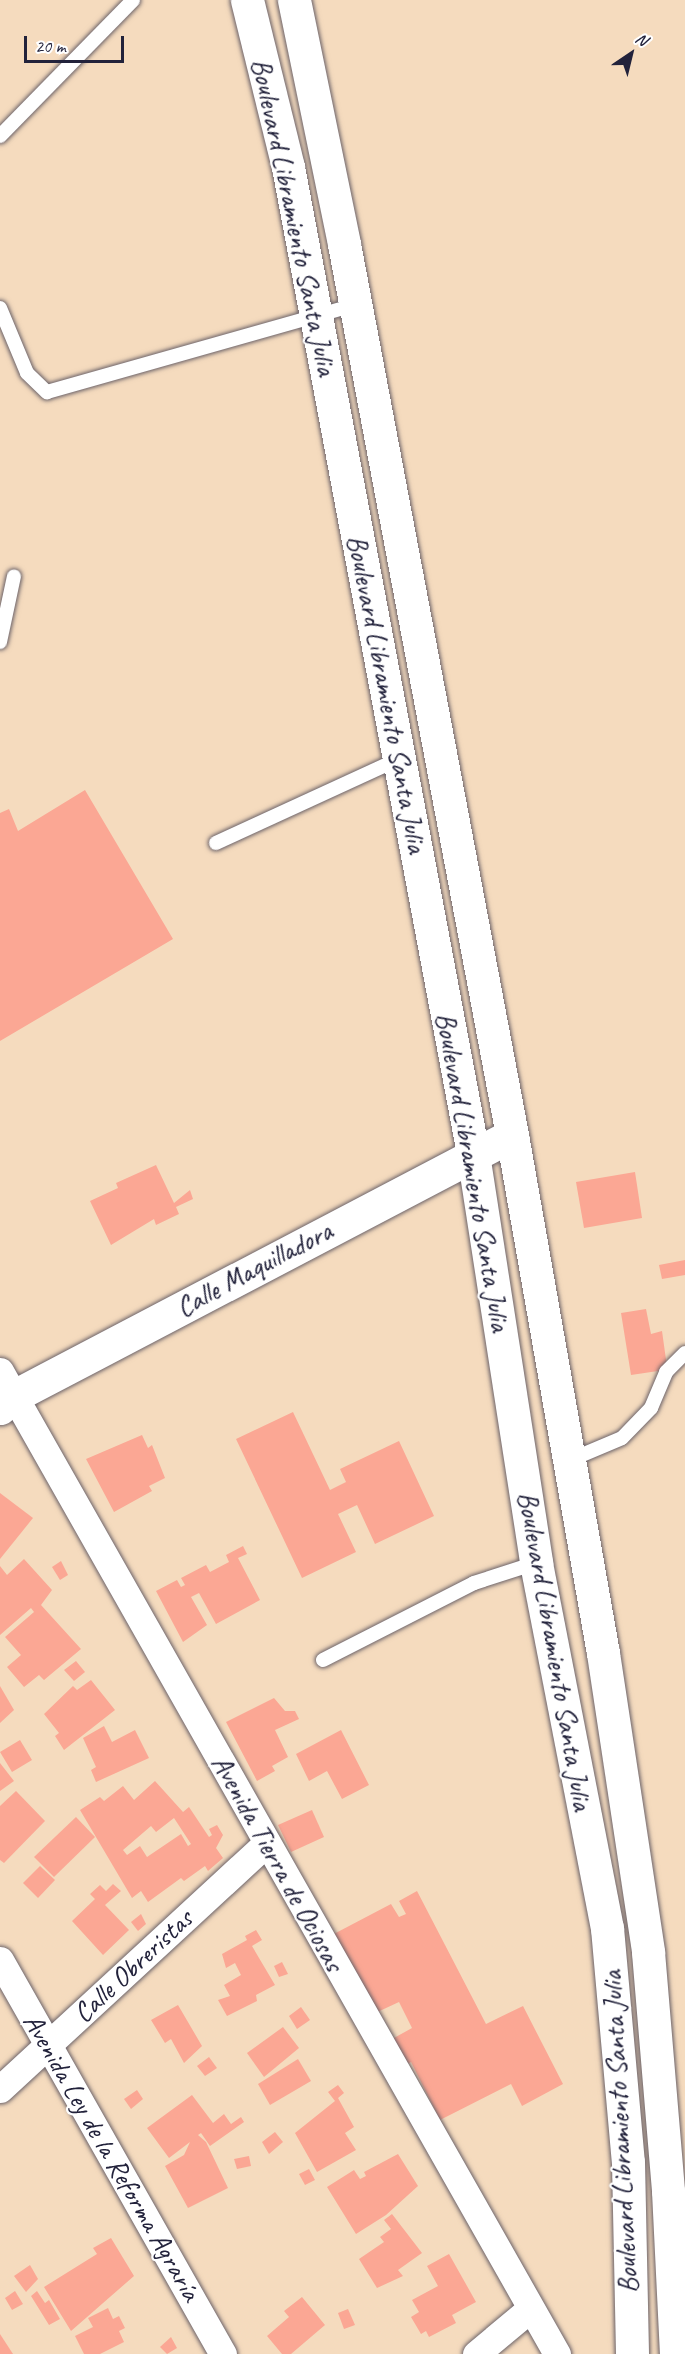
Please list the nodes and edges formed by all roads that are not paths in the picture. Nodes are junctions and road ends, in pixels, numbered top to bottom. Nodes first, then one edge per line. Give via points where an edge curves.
1 (133, 0) edge
2 (247, 0) edge
3 (294, 0) edge
4 (0, 136) edge
5 (355, 305) junction
6 (0, 308) edge
7 (315, 316) junction
8 (14, 576) dead end
9 (0, 642) edge
10 (399, 759) junction
11 (216, 843) dead end
12 (512, 1135) junction
13 (473, 1154) junction
14 (685, 1353) edge
15 (5, 1392) edge
16 (568, 1461) junction
17 (536, 1563) junction
18 (323, 1660) dead end
19 (267, 1843) junction
20 (0, 1960) edge
21 (48, 2044) junction
22 (0, 2090) edge
23 (530, 2309) junction
24 (679, 2352) edge
25 (223, 2354) edge
26 (476, 2354) edge
27 (557, 2354) edge
28 (632, 2354) edge

1 - 4 lane
2 - 7 main road, Boulevard Libramiento Santa Julia via 288,167
3 - 5 main road, Boulevard Libramiento Santa Julia
5 - 7 lane
5 - 12 main road, Boulevard Libramiento Santa Julia
6 - 7 lane via 27,373 47,392
7 - 10 main road, Boulevard Libramiento Santa Julia
8 - 9 lane
10 - 11 lane
10 - 13 main road, Boulevard Libramiento Santa Julia
12 - 13 main road, Calle Maquilladora
12 - 16 main road, Boulevard Libramiento Santa Julia
13 - 15 main road, Calle Maquilladora
13 - 17 main road, Boulevard Libramiento Santa Julia
14 - 16 lane via 666,1372 651,1408 622,1438
15 - 19 street, Avenida Tierra de Ociosas
16 - 24 main road, Boulevard Libramiento Santa Julia via 603,1653 648,1952
17 - 18 lane via 474,1583
17 - 28 main road, Boulevard Libramiento Santa Julia via 607,1928 628,2162
19 - 21 street, Calle Obreristas
19 - 23 street, Avenida Tierra de Ociosas
20 - 21 street, Avenida Ley de la Reforma Agraría
21 - 22 street, Calle Obreristas
21 - 25 street, Avenida Ley de la Reforma Agraría
23 - 26 street
23 - 27 street, Avenida Tierra de Ociosas

